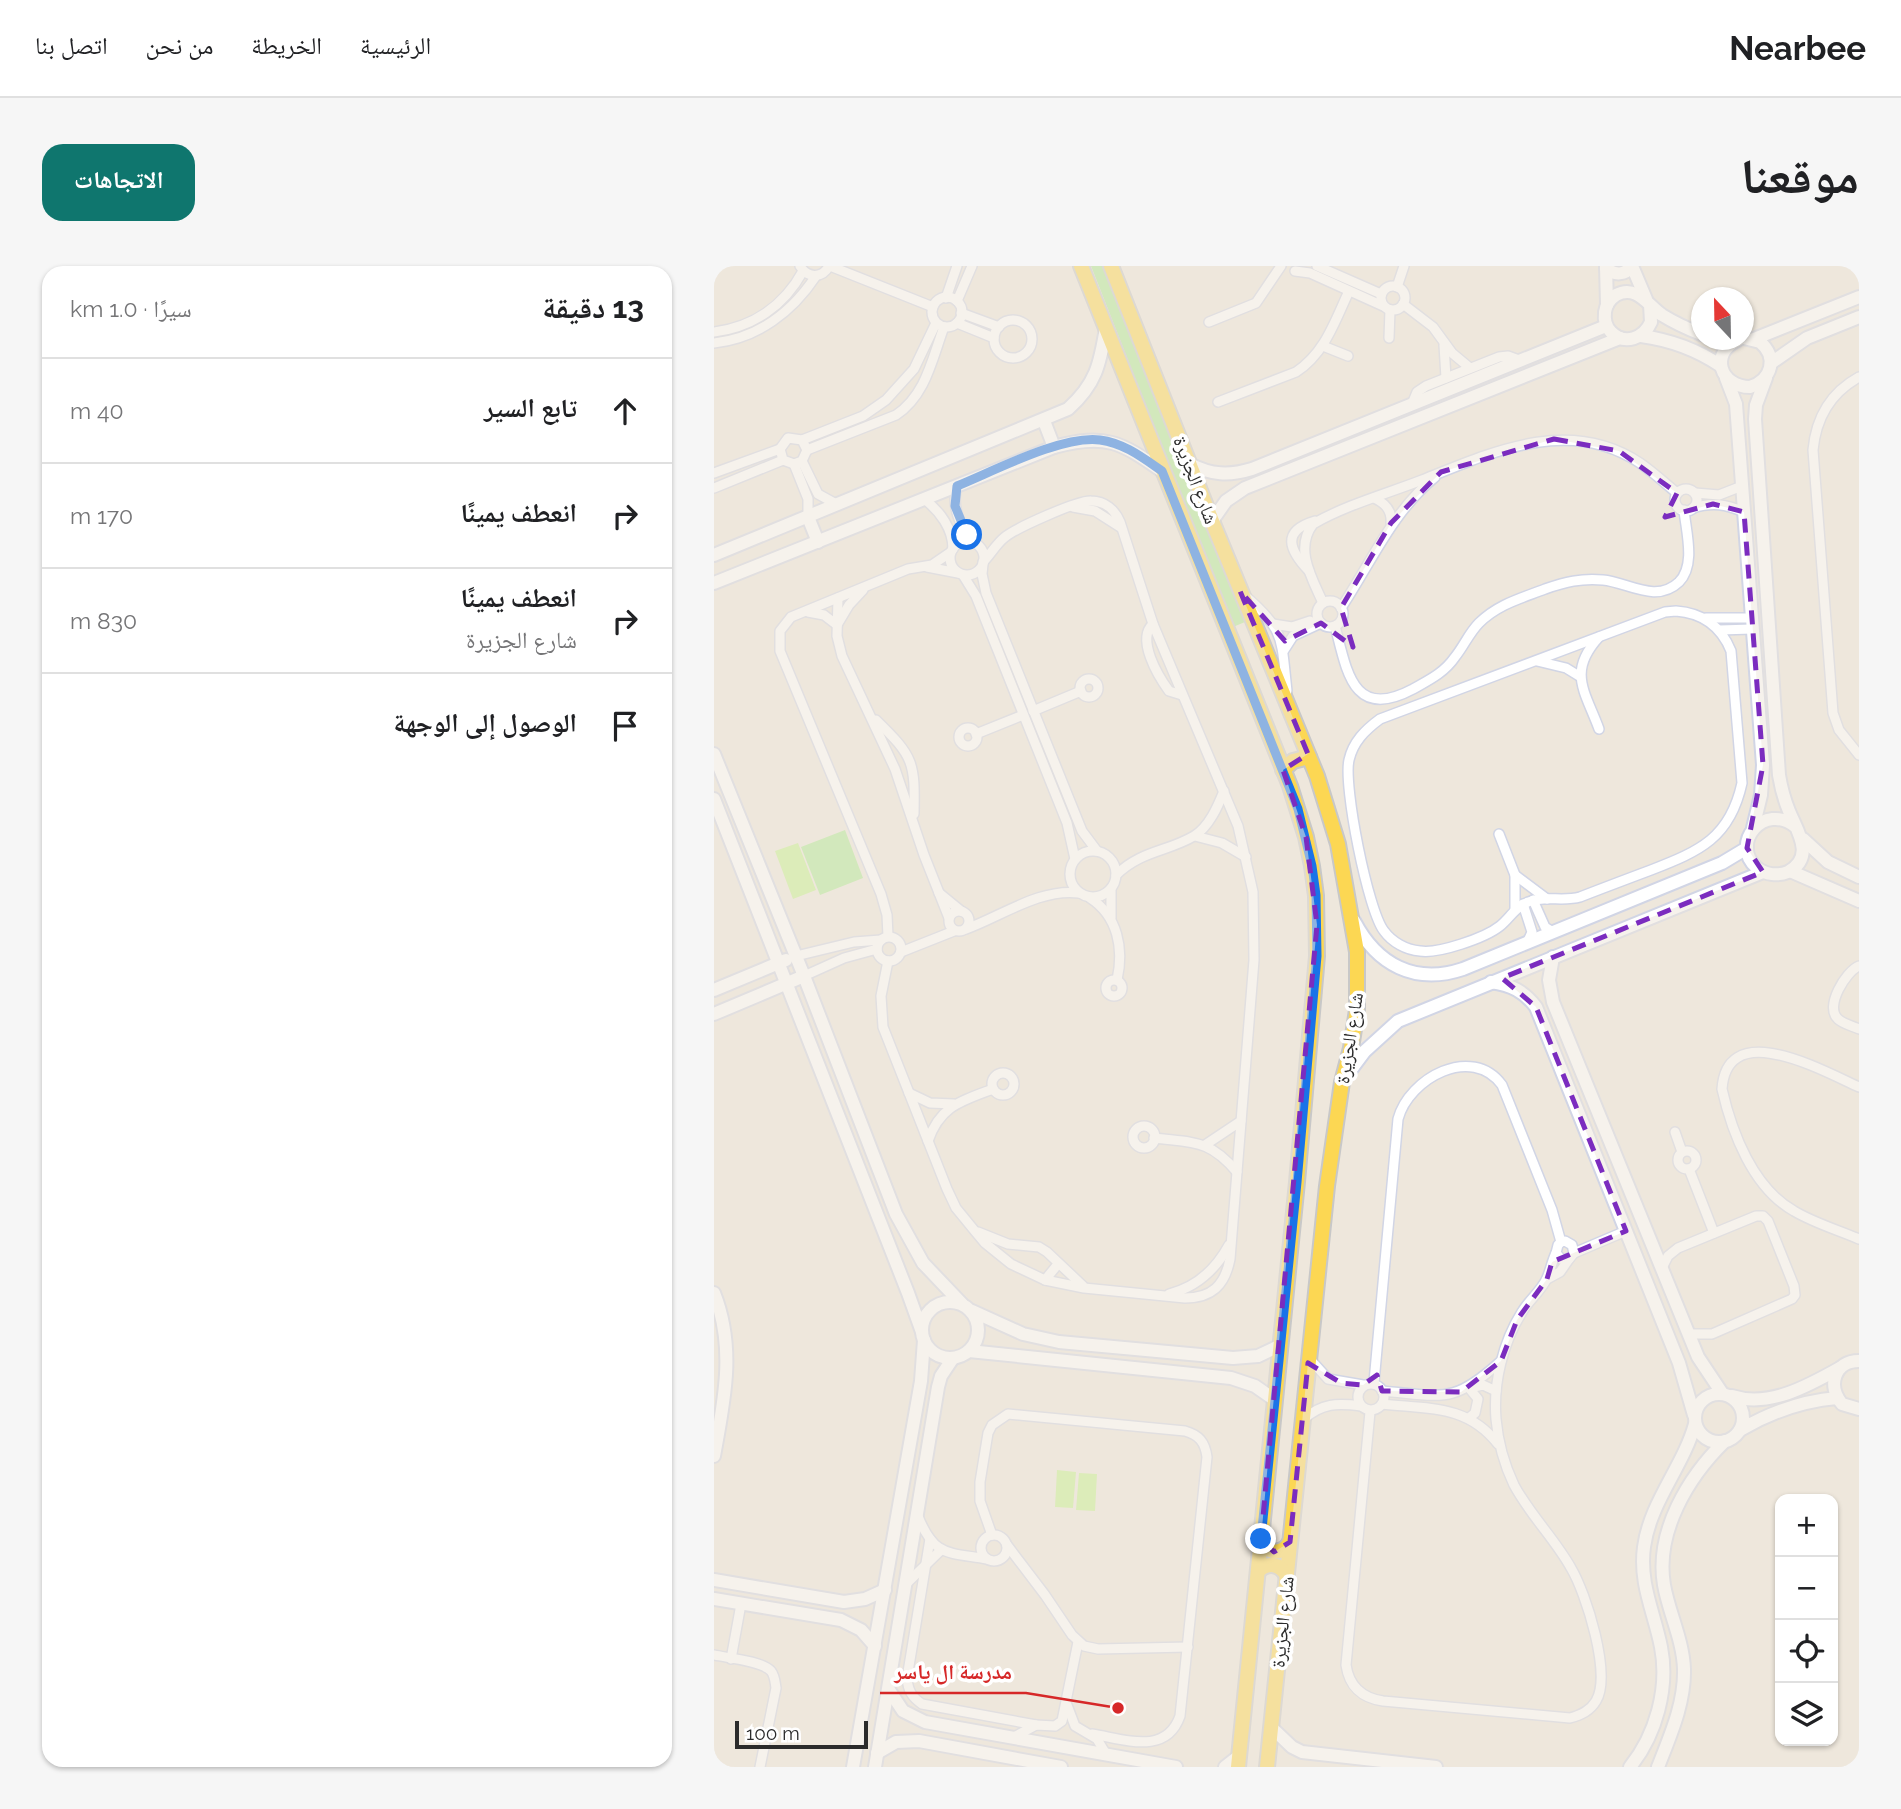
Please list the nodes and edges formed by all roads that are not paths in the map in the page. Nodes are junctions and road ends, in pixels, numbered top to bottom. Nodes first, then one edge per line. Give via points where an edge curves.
1 (830, 266) edge
2 (957, 266) edge
3 (972, 266) edge
4 (1082, 266) edge
5 (1111, 266) edge
6 (1282, 266) edge
7 (1317, 266) edge
8 (1404, 266) edge
9 (1632, 266) edge
10 (1606, 267) edge
11 (801, 269) edge
12 (1298, 269) edge
13 (816, 276) junction
14 (1397, 286) junction
15 (1349, 291) junction
16 (1381, 294) junction
17 (1859, 297) edge
18 (946, 298) junction
19 (957, 301) junction
20 (1648, 302) junction
21 (1403, 304) junction
22 (1606, 305) junction
23 (933, 307) junction
24 (1387, 308) junction
25 (961, 313) junction
26 (1859, 317) edge
27 (1209, 322) dead end
28 (957, 323) junction
29 (940, 325) junction
30 (1606, 326) junction
31 (999, 327) junction
32 (1783, 327) junction
33 (1106, 328) junction
34 (746, 330) junction
35 (1691, 330) edge
36 (714, 332) edge
37 (1590, 332) junction
38 (1641, 336) junction
39 (1754, 336) edge
40 (994, 338) junction
41 (1390, 338) dead end
42 (1620, 338) junction
43 (714, 343) edge
44 (1754, 343) edge
45 (1444, 344) junction
46 (1794, 345) junction
47 (1323, 346) junction
48 (1596, 348) junction
49 (1726, 350) edge
50 (1348, 356) dead end
51 (1519, 360) junction
52 (1771, 363) junction
53 (1470, 368) junction
54 (1724, 372) junction
55 (1859, 377) edge
56 (1446, 378) junction
57 (1766, 378) junction
58 (1219, 402) dead end
59 (1412, 404) junction
60 (1756, 408) junction
61 (1736, 409) junction
62 (1044, 421) junction
63 (802, 440) junction
64 (1054, 447) junction
65 (780, 449) junction
66 (807, 450) junction
67 (783, 460) junction
68 (798, 462) junction
69 (1190, 464) junction
70 (1252, 469) junction
71 (1162, 471) junction
72 (1441, 472) junction
73 (714, 473) edge
74 (1257, 483) junction
75 (957, 486) junction
76 (1742, 486) junction
77 (714, 488) edge
78 (1677, 493) junction
79 (1695, 493) junction
80 (1374, 498) junction
81 (924, 499) junction
82 (838, 505) junction
83 (1689, 509) junction
84 (1744, 512) junction
85 (958, 514) junction
86 (808, 517) junction
87 (944, 519) junction
88 (1212, 521) junction
89 (1391, 523) junction
90 (818, 542) junction
91 (999, 542) junction
92 (974, 543) junction
93 (952, 551) junction
94 (714, 555) edge
95 (983, 563) junction
96 (925, 567) junction
97 (960, 574) junction
98 (714, 583) edge
99 (864, 588) junction
100 (1240, 591) junction
101 (838, 598) junction
102 (1323, 603) junction
103 (1341, 608) junction
104 (800, 614) junction
105 (1706, 618) junction
106 (1320, 620) junction
107 (1752, 623) junction
108 (1153, 624) junction
109 (1273, 624) junction
110 (837, 625) junction
111 (1335, 626) junction
112 (1720, 630) junction
113 (1600, 636) junction
114 (1284, 650) junction
115 (1535, 660) junction
116 (1579, 676) junction
117 (1080, 691) dead end
118 (1182, 695) junction
119 (1289, 710) junction
120 (1028, 713) junction
121 (872, 716) junction
122 (1599, 729) dead end
123 (976, 734) dead end
124 (1301, 737) junction
125 (899, 742) junction
126 (1274, 748) junction
127 (887, 751) junction
128 (714, 754) edge
129 (1859, 755) edge
130 (1309, 757) junction
131 (1283, 769) junction
132 (915, 781) junction
133 (900, 783) junction
134 (1224, 791) junction
135 (1761, 794) junction
136 (1783, 794) junction
137 (714, 799) edge
138 (914, 823) junction
139 (1752, 830) junction
140 (1799, 833) junction
141 (1499, 834) dead end
142 (1195, 836) junction
143 (1747, 848) junction
144 (1097, 851) junction
145 (1109, 857) junction
146 (1246, 857) junction
147 (1075, 859) junction
148 (1135, 859) junction
149 (1790, 871) junction
150 (1763, 872) junction
151 (1069, 873) junction
152 (1116, 874) junction
153 (1515, 875) junction
154 (1859, 877) edge
155 (1111, 890) junction
156 (938, 891) junction
157 (1048, 895) junction
158 (1083, 895) junction
159 (1533, 900) junction
160 (1548, 900) junction
161 (1859, 901) edge
162 (1519, 907) junction
163 (963, 912) junction
164 (1350, 914) junction
165 (949, 918) junction
166 (992, 918) junction
167 (1111, 920) junction
168 (966, 929) junction
169 (954, 931) junction
170 (1553, 932) junction
171 (884, 938) junction
172 (1527, 943) junction
173 (877, 949) junction
174 (901, 952) junction
175 (796, 956) junction
176 (1553, 957) junction
177 (888, 961) junction
178 (778, 963) junction
179 (1859, 966) edge
180 (1463, 969) junction
181 (804, 976) junction
182 (1117, 980) dead end
183 (1491, 982) junction
184 (787, 984) junction
185 (714, 990) edge
186 (1471, 990) junction
187 (1558, 1013) junction
188 (714, 1014) edge
189 (1541, 1020) junction
190 (1859, 1029) edge
191 (1342, 1082) junction
192 (1859, 1087) edge
193 (993, 1088) dead end
194 (909, 1093) junction
195 (930, 1103) junction
196 (954, 1104) junction
197 (937, 1120) junction
198 (1241, 1121) junction
199 (1675, 1132) dead end
200 (1154, 1138) dead end
201 (928, 1141) junction
202 (1206, 1145) junction
203 (1237, 1172) junction
204 (974, 1230) junction
205 (1626, 1231) junction
206 (1714, 1233) junction
207 (1859, 1239) edge
208 (1651, 1240) junction
209 (1230, 1242) junction
210 (1561, 1242) junction
211 (1017, 1244) junction
212 (1678, 1248) junction
213 (1556, 1253) junction
214 (1572, 1256) junction
215 (1012, 1264) junction
216 (1058, 1264) junction
217 (1662, 1268) junction
218 (1547, 1279) junction
219 (1045, 1280) junction
220 (1084, 1288) junction
221 (714, 1293) edge
222 (1164, 1296) junction
223 (967, 1308) junction
224 (1689, 1334) junction
225 (1712, 1334) junction
226 (923, 1336) junction
227 (1280, 1345) junction
228 (1859, 1347) edge
229 (1695, 1350) junction
230 (969, 1351) junction
231 (953, 1358) junction
232 (1309, 1358) junction
233 (1501, 1361) junction
234 (1848, 1364) edge
235 (1374, 1382) junction
236 (1363, 1385) junction
237 (1469, 1388) junction
238 (1382, 1391) junction
239 (1496, 1391) junction
240 (1726, 1394) junction
241 (1837, 1398) junction
242 (1275, 1400) junction
243 (1382, 1404) junction
244 (1360, 1406) junction
245 (1859, 1409) edge
246 (1370, 1412) junction
247 (1496, 1417) junction
248 (1469, 1418) junction
249 (1694, 1419) junction
250 (1303, 1420) junction
251 (1740, 1430) junction
252 (1725, 1441) junction
253 (1499, 1446) junction
254 (714, 1457) edge
255 (916, 1512) junction
256 (992, 1535) junction
257 (930, 1539) junction
258 (1261, 1539) junction
259 (1290, 1542) junction
260 (1007, 1545) junction
261 (940, 1551) junction
262 (987, 1559) junction
263 (927, 1562) junction
264 (1258, 1571) junction
265 (1287, 1576) junction
266 (715, 1579) edge
267 (906, 1585) junction
268 (885, 1590) junction
269 (714, 1599) edge
270 (741, 1604) junction
271 (1078, 1642) junction
272 (875, 1646) junction
273 (1188, 1647) junction
274 (714, 1655) edge
275 (731, 1659) junction
276 (889, 1690) junction
277 (1660, 1704) junction
278 (1678, 1711) junction
279 (1067, 1718) junction
280 (1036, 1724) junction
281 (1271, 1727) junction
282 (1092, 1734) junction
283 (1012, 1738) junction
284 (877, 1753) junction
285 (1106, 1754) junction
286 (1239, 1761) edge
287 (760, 1767) edge
288 (853, 1767) edge
289 (875, 1767) edge
290 (1060, 1767) edge
291 (1176, 1767) edge
292 (1225, 1767) edge
293 (1267, 1767) edge
294 (1436, 1767) edge
295 (1630, 1767) edge
296 (1658, 1767) edge

1 - 13 street
1 - 23 street
2 - 18 street
3 - 19 street
4 - 33 main road, شارع الجزيرة
5 - 69 main road, شارع الجزيرة
6 - 12 street via 1287,271
6 - 27 street via 1256,303
7 - 16 street
8 - 14 street
9 - 10 street via 1620,274
9 - 20 street
10 - 22 street
11 - 13 street
11 - 34 street via 797,283 779,304
12 - 15 street
13 - 34 street via 787,311
14 - 16 street
14 - 21 street via 1403,292
15 - 24 street
15 - 47 street
16 - 24 street
17 - 32 street
18 - 19 street
18 - 23 street
19 - 25 street
20 - 22 street via 1635,293 1622,293
20 - 35 street
20 - 38 street via 1651,322
21 - 24 street
21 - 45 street via 1433,327
22 - 30 street
23 - 29 street
24 - 41 street
25 - 28 street
25 - 31 street
26 - 46 street
28 - 29 street
28 - 40 street
29 - 63 street via 915,369 886,400 863,416
29 - 66 street via 922,388 907,408
30 - 37 street
30 - 42 street
31 - 40 street
31 - 40 street via 1020,321 1031,332 1031,347 1020,358 1005,357
32 - 39 street
32 - 46 street via 1785,338
33 - 62 street via 1101,360 1083,396
33 - 71 main road, شارع الجزيرة
34 - 36 street
34 - 43 street
37 - 48 street
37 - 51 street
38 - 42 street
38 - 54 street via 1683,346
42 - 48 street
44 - 52 street via 1765,346
45 - 53 street
45 - 56 street
46 - 52 street
47 - 50 street
47 - 58 street via 1296,372
48 - 74 street
49 - 54 street
51 - 53 street via 1499,357
51 - 59 street
52 - 57 street
53 - 56 street
54 - 57 street via 1733,384 1750,387
54 - 61 street
55 - 129 street via 1840,390 1823,411 1813,450 1833,713 1839,730
56 - 59 street via 1420,390
57 - 60 street
59 - 70 street
60 - 61 street via 1744,405
60 - 136 street
61 - 76 street
62 - 64 street
62 - 82 street
63 - 65 street via 788,438
63 - 66 street
64 - 71 street via 1080,440 1119,444
64 - 75 street
65 - 67 street
65 - 73 street
66 - 68 street
67 - 68 street
67 - 77 street
68 - 82 street via 813,488
68 - 86 street
69 - 70 street via 1214,473
69 - 88 main road, شارع الجزيرة
70 - 74 street
71 - 126 main road, شارع الجزيرة
72 - 78 street via 1531,441 1576,439 1619,451
72 - 80 street
72 - 89 street
74 - 88 street via 1226,501
75 - 81 street
75 - 85 street
76 - 79 street via 1719,495
76 - 84 street
78 - 79 street via 1686,489
78 - 83 street via 1676,503
79 - 83 street via 1697,500
80 - 89 street via 1388,509
80 - 102 street via 1323,518 1306,534 1303,545
81 - 87 street
81 - 90 street
82 - 86 street
83 - 84 street via 1713,503
83 - 111 street via 1689,559 1678,584 1648,591 1607,580 1572,580 1505,604 1479,623 1438,676 1391,699 1377,701 1357,688
84 - 107 street
85 - 87 street
85 - 92 street
86 - 90 street
86 - 94 street
87 - 93 street
88 - 100 main road, شارع الجزيرة
89 - 103 street
90 - 98 street
91 - 92 street
91 - 95 street
91 - 108 street via 1071,507 1102,514 1122,530
92 - 93 street via 958,544
92 - 95 street
93 - 96 street
93 - 97 street via 951,564
95 - 97 street via 975,573
95 - 120 street via 986,593
96 - 97 street
96 - 99 street via 908,569
97 - 120 street via 976,596
99 - 101 street
99 - 110 street
100 - 109 street
100 - 119 main road, شارع الجزيرة
101 - 104 street
101 - 110 street
102 - 103 street via 1333,602
102 - 106 street via 1318,610
103 - 111 street via 1342,618
104 - 110 street via 816,612
104 - 171 street via 784,623 778,640 780,651 881,894 887,915
105 - 107 street
105 - 112 street
105 - 113 street via 1686,611 1665,612
106 - 109 street via 1292,627
106 - 111 street
106 - 114 street via 1293,636
107 - 112 street
107 - 135 street via 1763,765
108 - 118 street
108 - 118 street via 1147,635 1152,663 1169,691
109 - 114 street
110 - 121 street via 842,656
112 - 160 street via 1731,651 1742,783 1730,819 1718,835 1686,856 1580,897
113 - 115 street
113 - 116 street via 1589,647
114 - 119 street
115 - 116 street via 1551,662
115 - 162 street via 1380,719 1360,737 1348,761 1347,779 1366,882 1375,917 1393,940 1419,951 1447,949 1496,929
116 - 122 street
117 - 120 street
118 - 134 street
119 - 124 main road, شارع الجزيرة
120 - 123 street
120 - 144 street via 1082,831
120 - 147 street via 1067,822
121 - 125 street
121 - 127 street
124 - 126 main road via 1289,747
124 - 130 main road, شارع الجزيرة
125 - 127 street
125 - 132 street via 911,759
126 - 131 main road, شارع الجزيرة
127 - 133 street
128 - 175 street
130 - 131 main road
130 - 164 main road, شارع الجزيرة via 1335,832
131 - 227 main road, شارع الجزيرة via 1306,837 1317,925
132 - 133 street
132 - 138 street
133 - 138 street
134 - 142 street via 1213,815
134 - 146 street
135 - 136 street
135 - 139 street
136 - 140 street
137 - 178 street
138 - 156 street
139 - 140 street via 1774,818
139 - 143 street
140 - 149 street via 1802,857
140 - 154 street via 1828,862
141 - 153 street
142 - 146 street via 1222,843
142 - 148 street
143 - 150 street via 1753,864
143 - 170 street via 1722,863
144 - 145 street
144 - 147 street via 1081,853
145 - 148 street
145 - 152 street
146 - 198 street via 1255,937
147 - 151 street
148 - 152 street
149 - 150 street
149 - 161 street
150 - 176 street
151 - 157 street
151 - 158 street via 1073,888
152 - 155 street
153 - 160 street
153 - 162 street
155 - 158 street via 1096,897
155 - 167 street
156 - 163 street
156 - 165 street
157 - 158 street
157 - 166 street
158 - 167 street
159 - 160 street
159 - 162 street
159 - 170 street via 1545,927
162 - 172 street via 1532,932
163 - 165 street
163 - 166 street
163 - 168 street via 970,921
164 - 180 street via 1372,948 1405,970 1438,975
164 - 191 main road, شارع الجزيرة via 1358,990
165 - 169 street
166 - 168 street
167 - 182 street via 1119,943
168 - 169 street
169 - 174 street
170 - 172 street
171 - 173 street
171 - 174 street via 897,939
171 - 175 street
172 - 180 street
173 - 177 street via 880,958
173 - 181 street
174 - 177 street
175 - 178 street
175 - 181 street
176 - 183 street
176 - 187 street via 1549,980
177 - 194 street via 880,1012
178 - 184 street
178 - 185 street
179 - 190 street via 1847,974 1833,1010 1838,1020
180 - 186 street
181 - 184 street
181 - 223 street via 904,1231 923,1263
183 - 186 street
183 - 189 street via 1528,997
184 - 188 street
184 - 226 street
186 - 191 street via 1398,1021 1365,1051
187 - 189 street
187 - 208 street
189 - 205 street
191 - 232 main road, شارع الجزيرة
192 - 207 street via 1786,1055 1763,1052 1732,1062 1722,1089 1745,1155 1770,1192 1796,1213
193 - 196 street
194 - 195 street
194 - 201 street
195 - 196 street
195 - 197 street
196 - 197 street
197 - 201 street
198 - 202 street
198 - 203 street
199 - 206 street via 1682,1152 1696,1156 1689,1169
200 - 202 street
201 - 204 street via 956,1208
202 - 203 street
203 - 209 street
204 - 211 street
204 - 215 street
205 - 214 street
205 - 249 street via 1679,1363
206 - 212 street
206 - 225 street via 1756,1216 1766,1218 1795,1295
208 - 212 street via 1663,1248
208 - 217 street
209 - 222 street via 1204,1277
209 - 222 street via 1227,1272 1211,1293 1199,1298
210 - 213 street
210 - 214 street via 1573,1245
210 - 235 street via 1496,1077 1468,1065 1417,1086 1404,1101 1398,1119
211 - 215 street
211 - 216 street via 1039,1247
212 - 217 street
213 - 214 street via 1561,1259
213 - 218 street
214 - 218 street via 1560,1272
215 - 219 street
216 - 219 street
216 - 220 street
217 - 224 street
218 - 233 street via 1517,1320
219 - 220 street
220 - 222 street
221 - 254 street via 724,1326 728,1369
223 - 226 street via 937,1304 925,1316
223 - 227 street via 1023,1334 1059,1342 1233,1358 1258,1356
223 - 230 street via 977,1319 978,1336
224 - 225 street
224 - 229 street
225 - 229 street
226 - 231 street via 935,1354
226 - 268 street via 921,1381
227 - 242 main road, شارع الجزيرة
228 - 234 street
229 - 240 street via 1709,1376
230 - 231 street
230 - 242 street via 1231,1378 1255,1386
231 - 255 street via 938,1387
232 - 236 street via 1328,1379
232 - 250 main road, شارع الجزيرة
233 - 237 street
233 - 239 street
234 - 240 street via 1771,1398 1751,1400
234 - 241 street via 1833,1383
235 - 236 street
235 - 238 street
236 - 244 street
237 - 238 street via 1445,1396
237 - 239 street via 1483,1385
237 - 248 street via 1478,1399
238 - 243 street
239 - 247 street
240 - 249 street via 1704,1398
240 - 251 street via 1742,1411
241 - 245 street via 1849,1408
241 - 251 street via 1779,1410
242 - 258 main road, شارع الجزيرة
243 - 246 street
243 - 248 street via 1443,1409
244 - 246 street
244 - 250 street via 1327,1405
246 - 253 street via 1346,1665 1354,1687 1375,1700 1570,1718 1581,1715 1597,1700 1600,1690 1592,1620 1576,1576 1518,1492
247 - 248 street
247 - 253 street
248 - 253 street
249 - 252 street via 1706,1439
249 - 277 street via 1687,1449 1654,1512 1644,1546 1644,1582 1662,1658
250 - 259 main road, شارع الجزيرة
251 - 252 street
252 - 278 street via 1699,1471 1679,1505 1663,1552 1664,1585 1684,1667
255 - 257 street
255 - 267 street
256 - 260 street via 1002,1537
256 - 262 street via 981,1548
256 - 273 street via 979,1491 988,1433 999,1418 1017,1413 1194,1433 1202,1439 1207,1457
257 - 261 street
257 - 263 street
258 - 259 main road via 1274,1552 1286,1549
258 - 264 main road, شارع الجزيرة
259 - 265 main road, شارع الجزيرة
260 - 262 street via 1000,1560
260 - 271 street
261 - 262 street
261 - 263 street
263 - 267 street
263 - 280 street via 907,1678 914,1698 922,1704
264 - 265 main road via 1272,1564
264 - 286 main road, شارع الجزيرة
265 - 281 main road, شارع الجزيرة
266 - 268 street via 844,1602
267 - 276 street
268 - 272 street
269 - 270 street
270 - 272 street via 841,1620 861,1630
270 - 275 street
271 - 273 street via 1098,1649
271 - 279 street
272 - 288 street
273 - 282 street via 1180,1716 1170,1735 1152,1742
274 - 275 street
275 - 287 street via 762,1665 775,1678
276 - 283 street via 913,1718
276 - 284 street
277 - 278 street
277 - 295 street via 1647,1741
278 - 296 street
279 - 280 street via 1055,1726
279 - 282 street via 1080,1731
280 - 283 street
281 - 293 main road, شارع الجزيرة
281 - 294 street via 1302,1752
282 - 285 street
283 - 285 street
284 - 289 street
284 - 290 street via 897,1742 919,1741
285 - 291 street
286 - 292 street

